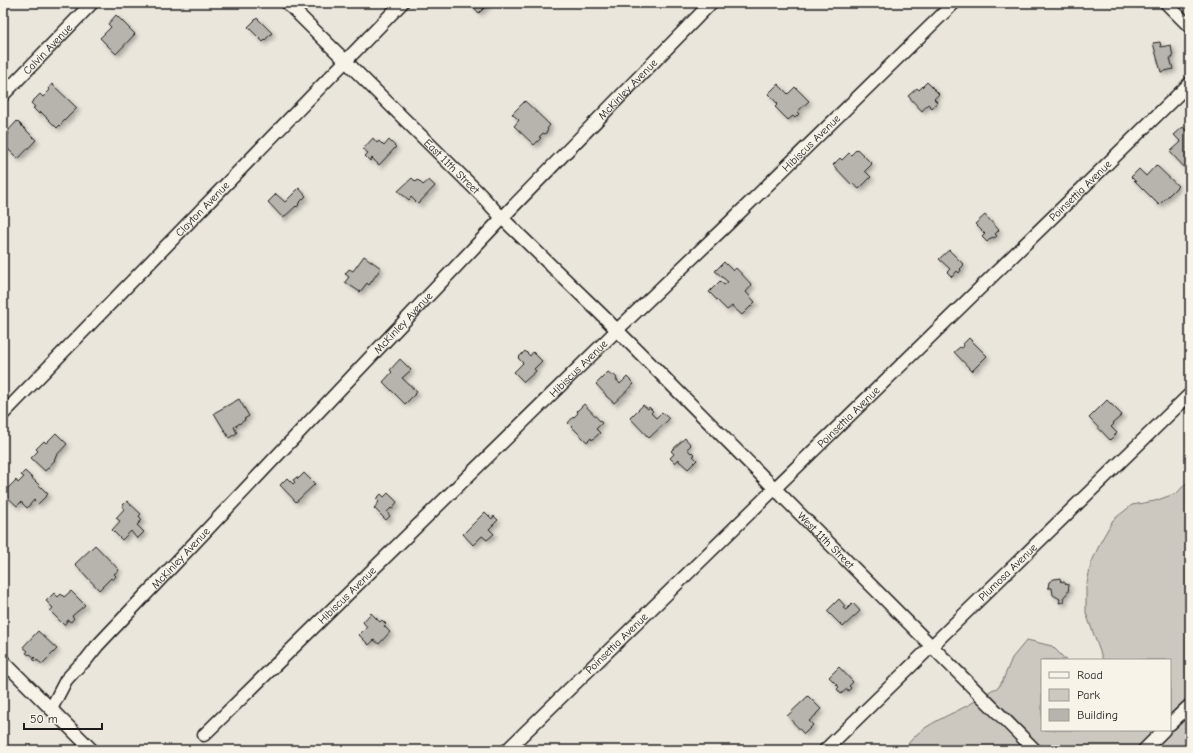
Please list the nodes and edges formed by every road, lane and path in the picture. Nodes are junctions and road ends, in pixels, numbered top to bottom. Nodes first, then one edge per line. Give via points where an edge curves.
1 (92, 3) edge
2 (287, 3) edge
3 (402, 3) edge
4 (711, 3) edge
5 (954, 3) edge
6 (1166, 3) edge
7 (1190, 27) edge
8 (345, 61) junction
9 (1190, 83) edge
10 (3, 94) edge
11 (502, 218) junction
12 (616, 331) junction
13 (1190, 394) edge
14 (3, 414) edge
15 (775, 489) junction
16 (932, 645) junction
17 (3, 661) edge
18 (1190, 705) edge
19 (51, 709) junction
20 (1171, 723) edge
21 (1163, 731) edge
22 (204, 735) dead end
23 (92, 750) edge
24 (507, 750) edge
25 (824, 750) edge
26 (1035, 750) edge
27 (1144, 750) edge

1 - 10 street, Calvin Avenue
2 - 8 street, East 11th Street
3 - 8 street, Clayton Avenue
4 - 11 street, McKinley Avenue
5 - 12 street, Hibiscus Avenue
6 - 7 street
8 - 11 street, East 11th Street
8 - 14 street, Clayton Avenue
9 - 15 street, Poinsettia Avenue
11 - 12 street, East 11th Street
11 - 19 street, McKinley Avenue via 76,668 66,680
12 - 15 street, West 11th Street
12 - 22 street, Hibiscus Avenue
13 - 16 street, Plumosa Avenue
15 - 16 street, West 11th Street
15 - 24 street, Poinsettia Avenue
16 - 25 street, Plumosa Avenue
16 - 26 street, West 11th Street
17 - 19 street
18 - 20 street
19 - 23 street
21 - 27 street

